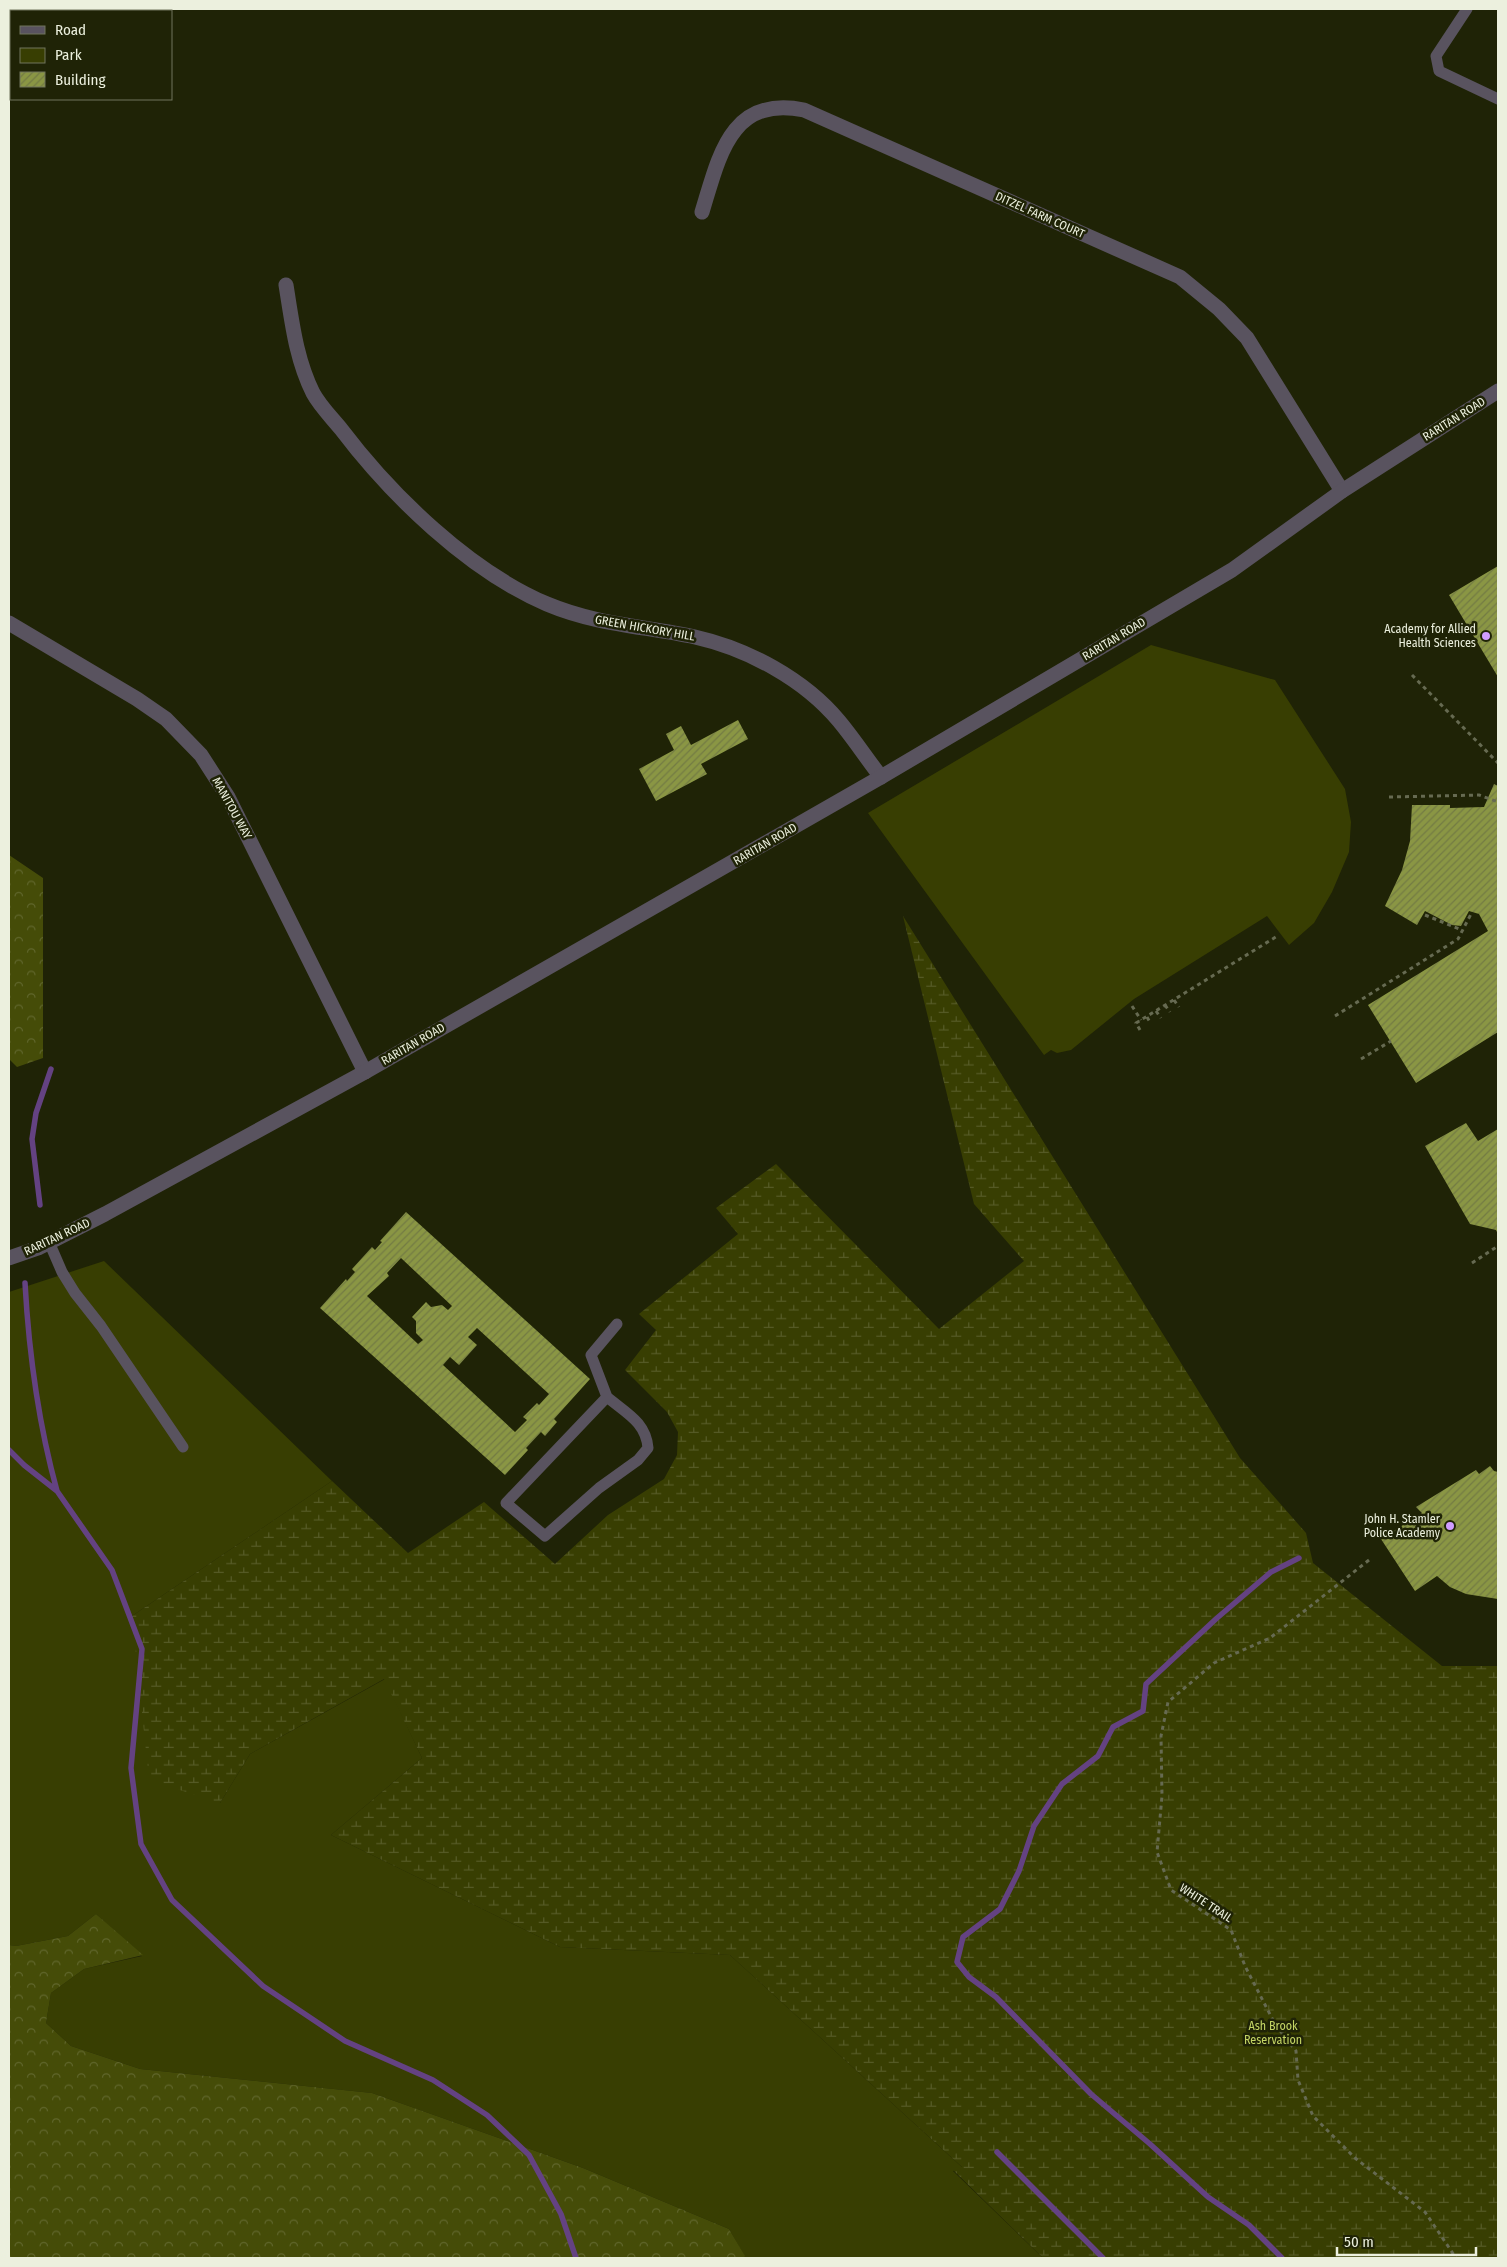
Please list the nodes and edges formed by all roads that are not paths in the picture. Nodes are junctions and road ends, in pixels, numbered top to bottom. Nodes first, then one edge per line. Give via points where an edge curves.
1 (1467, 9) edge
2 (1498, 98) edge
3 (702, 212) dead end
4 (286, 285) dead end
5 (1498, 391) edge
6 (1342, 490) junction
7 (9, 624) edge
8 (881, 777) junction
9 (365, 1072) junction
10 (49, 1242) junction
11 (9, 1258) edge
12 (617, 1324) dead end
13 (607, 1397) junction
14 (183, 1447) dead end

1 - 2 lane via 1436,56 1439,71
3 - 6 street, DITZEL FARM COURT via 720,152 735,129 751,116 770,108 804,110 1180,277 1220,310 1247,338
4 - 8 street, GREEN HICKORY HILL via 296,349 314,394 366,462 435,531 484,570 546,603 600,622 726,645 773,668 810,692 839,720
5 - 6 street, RARITAN ROAD
6 - 8 street, RARITAN ROAD via 1232,570
7 - 9 street, MANITOU WAY via 137,699 166,719 201,755 228,797
8 - 9 street, RARITAN ROAD
9 - 10 street, RARITAN ROAD
10 - 11 street, RARITAN ROAD
10 - 14 lane via 75,1293
12 - 13 lane via 591,1354
13 - 13 lane via 506,1503 545,1536 599,1488 638,1460 648,1448 642,1425

